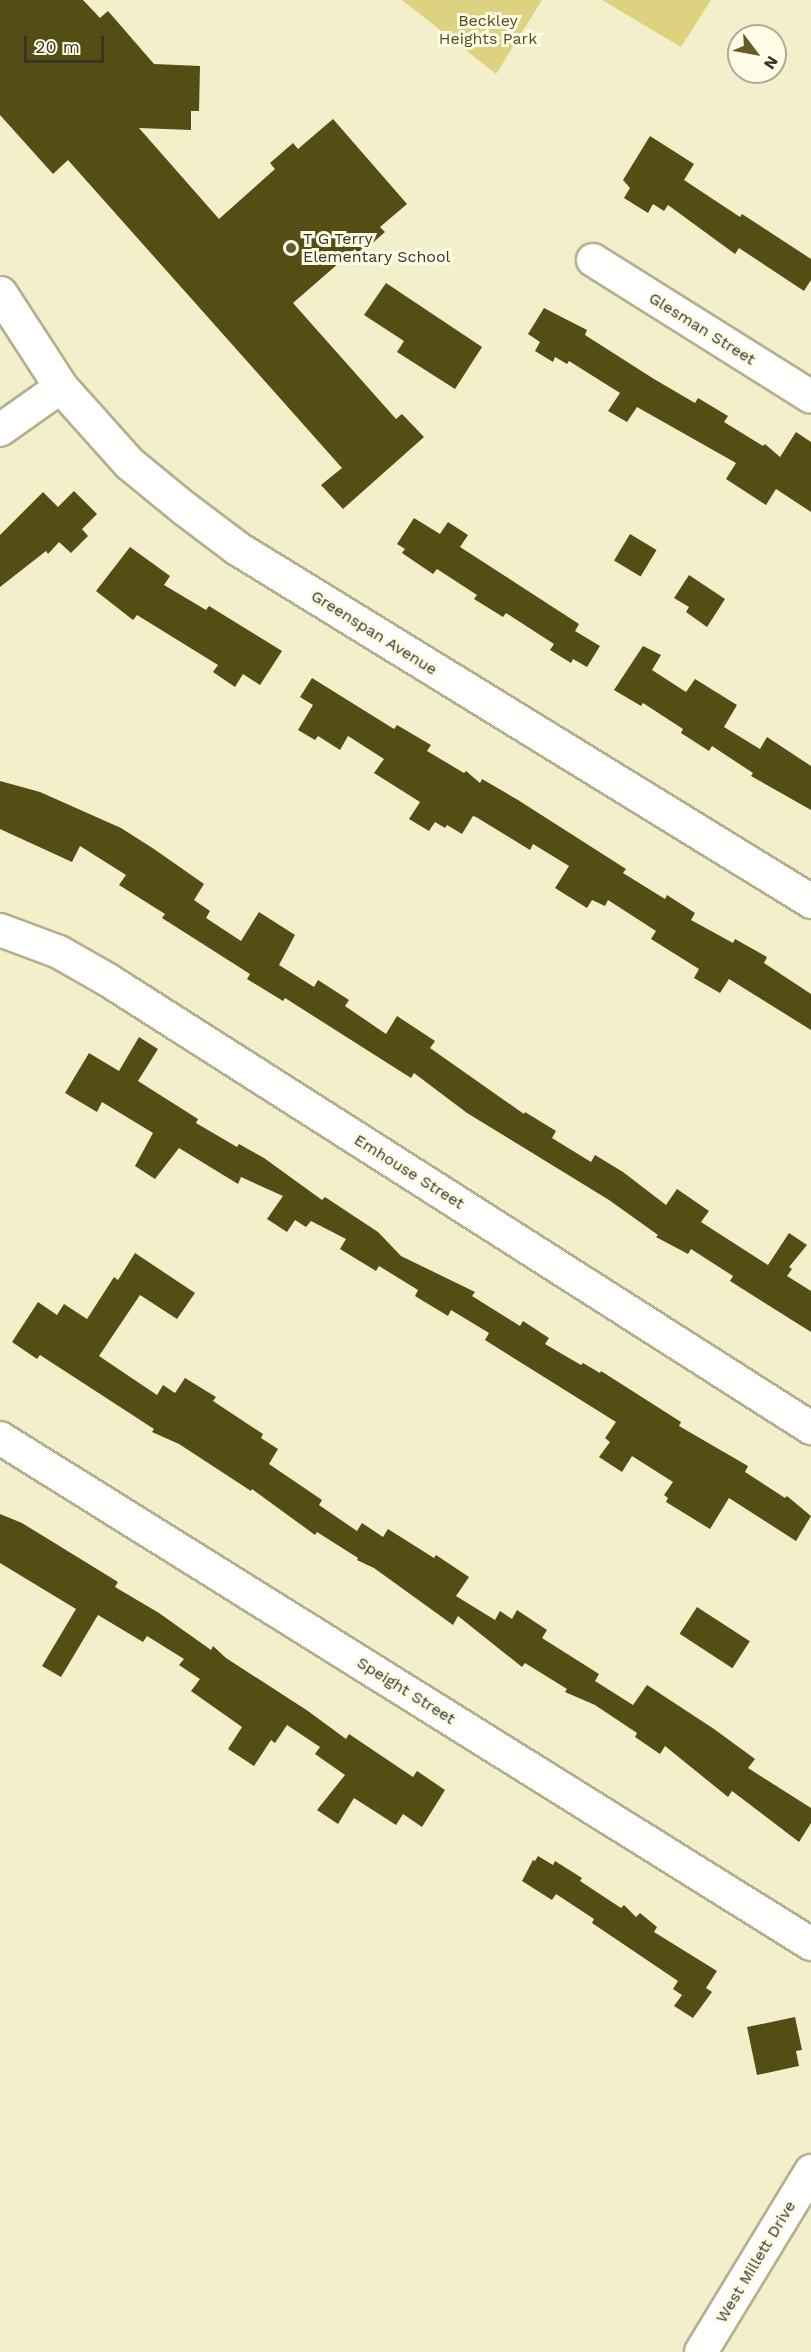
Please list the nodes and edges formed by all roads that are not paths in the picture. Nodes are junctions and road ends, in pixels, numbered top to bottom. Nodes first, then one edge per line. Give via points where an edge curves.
1 (593, 260) dead end
2 (0, 293) edge
3 (61, 387) junction
4 (811, 397) edge
5 (0, 430) edge
6 (811, 901) edge
7 (0, 930) edge
8 (811, 1428) edge
9 (0, 1438) edge
10 (811, 1944) edge
11 (811, 2171) edge
12 (701, 2352) edge

1 - 4 street, Glesman Street
2 - 3 street, Greenspan Avenue
3 - 5 street
3 - 6 street, Greenspan Avenue via 129,463 237,548
7 - 8 street, Emhouse Street via 59,952 108,980
9 - 10 street, Speight Street
11 - 12 street, West Millett Drive

